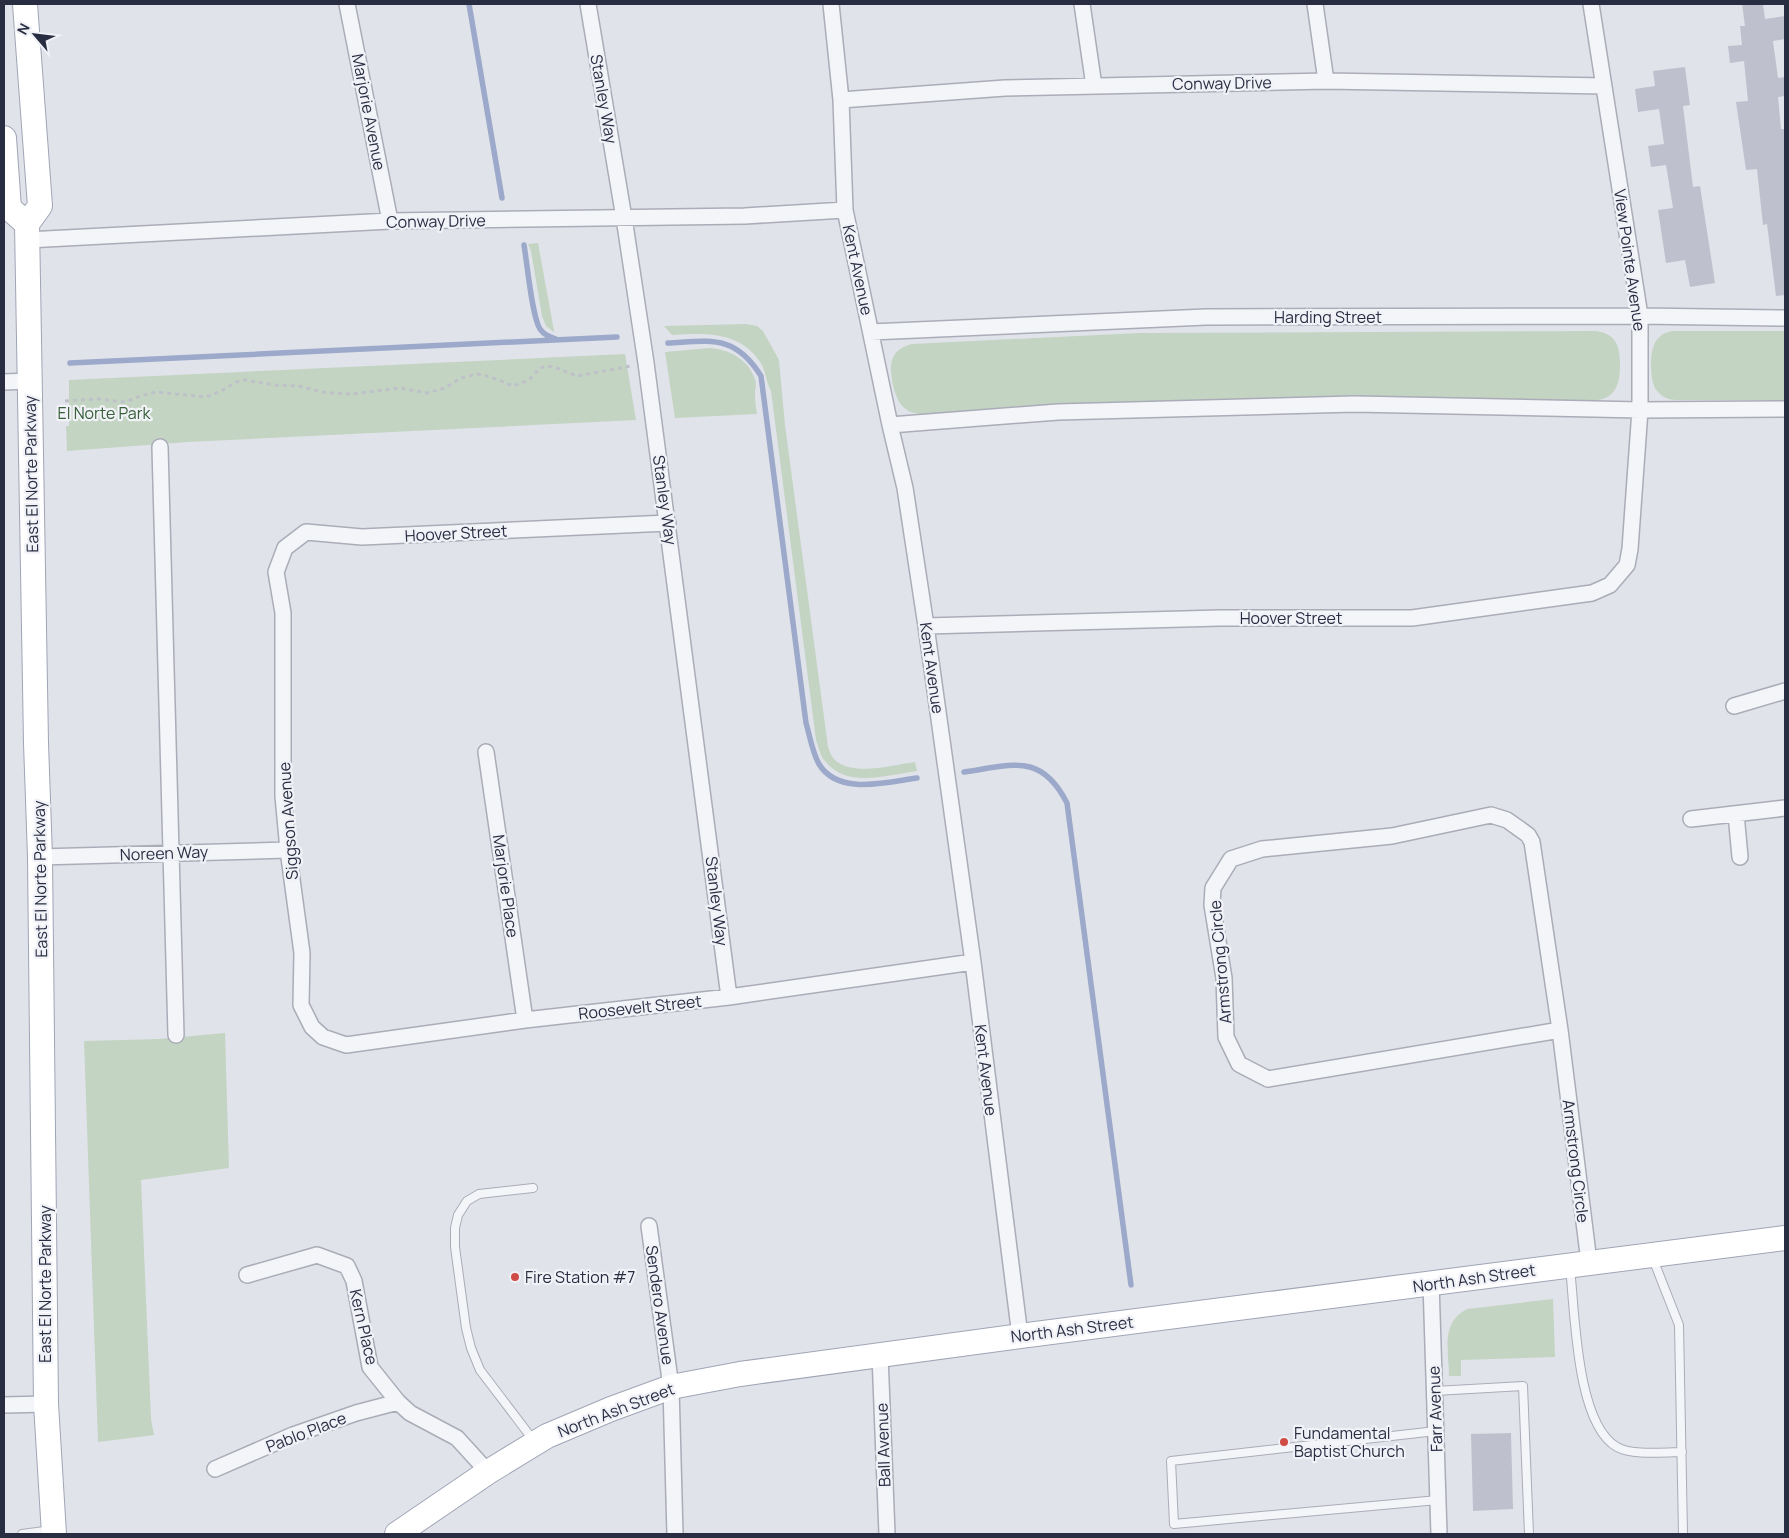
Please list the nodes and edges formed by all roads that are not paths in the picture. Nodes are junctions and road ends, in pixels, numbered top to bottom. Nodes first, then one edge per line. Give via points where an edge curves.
1 (25, 4) edge
2 (347, 4) edge
3 (588, 4) edge
4 (831, 4) edge
5 (1082, 4) edge
6 (1315, 4) edge
7 (1591, 4) edge
8 (1326, 81) junction
9 (1094, 86) junction
10 (1604, 86) junction
11 (841, 100) junction
12 (4, 138) edge
13 (845, 210) junction
14 (624, 218) junction
15 (390, 221) junction
16 (27, 232) junction
17 (1640, 316) junction
18 (1785, 318) edge
19 (871, 332) junction
20 (29, 381) junction
21 (4, 382) edge
22 (1785, 409) edge
23 (1640, 410) junction
24 (890, 424) junction
25 (160, 447) dead end
26 (668, 523) junction
27 (1630, 549) joint
28 (278, 582) joint
29 (926, 626) junction
30 (1785, 691) edge
31 (1734, 706) dead end
32 (486, 752) dead end
33 (1785, 808) edge
34 (1736, 814) junction
35 (1691, 819) dead end
36 (288, 850) junction
37 (171, 853) junction
38 (40, 857) junction
39 (1740, 857) dead end
40 (973, 962) junction
41 (729, 997) junction
42 (525, 1020) junction
43 (312, 1027) joint
44 (1560, 1030) junction
45 (176, 1035) dead end
46 (533, 1188) dead end
47 (649, 1226) dead end
48 (1785, 1238) edge
49 (1651, 1255) junction
50 (1580, 1264) junction
51 (247, 1275) dead end
52 (1431, 1283) junction
53 (1020, 1336) junction
54 (880, 1355) junction
55 (671, 1387) junction
56 (1435, 1391) junction
57 (398, 1402) junction
58 (46, 1404) junction
59 (4, 1406) edge
60 (1436, 1431) junction
61 (536, 1443) junction
62 (1682, 1452) junction
63 (216, 1469) dead end
64 (488, 1472) junction
65 (1438, 1500) junction
66 (54, 1532) edge
67 (22, 1534) edge
68 (397, 1534) edge
69 (675, 1534) edge
70 (887, 1534) edge
71 (1439, 1534) edge
72 (1529, 1534) edge
73 (1683, 1534) edge

1 - 16 main road via 40,206
2 - 15 street, Marjorie Avenue
3 - 14 street, Stanley Way
4 - 11 street, Kent Avenue
5 - 9 street
6 - 8 street
7 - 10 street, View Pointe Avenue
8 - 9 street, Conway Drive
8 - 10 street, Conway Drive
9 - 11 street, Conway Drive via 1005,88
10 - 17 street, View Pointe Avenue
11 - 13 street, Kent Avenue
12 - 16 main road via 9,208
13 - 14 street, Conway Drive
13 - 19 street, Kent Avenue
14 - 15 street, Conway Drive
14 - 26 street, Stanley Way
15 - 16 street, Conway Drive
16 - 20 main road, East El Norte Parkway
17 - 18 street, Harding Street
17 - 19 street, Harding Street via 1206,317
17 - 23 street, View Pointe Avenue
19 - 24 street, Kent Avenue
20 - 21 street
20 - 38 main road, East El Norte Parkway
22 - 23 street
23 - 24 street via 1354,404 1058,412
23 - 27 street, View Pointe Avenue
24 - 29 street, Kent Avenue via 905,488
25 - 37 street
26 - 28 street, Hoover Street via 362,537 306,532 285,548 276,572
26 - 41 street, Stanley Way
27 - 29 street, Hoover Street via 1627,565 1610,585 1592,593 1412,618 1220,618
28 - 36 street, Siggson Avenue via 283,613 283,796
29 - 40 street, Kent Avenue
30 - 31 street
32 - 42 street, Marjorie Place
33 - 34 street
34 - 35 street
34 - 39 street
36 - 37 street, Noreen Way
36 - 43 street, Siggson Avenue via 302,953 301,1006
37 - 38 street, Noreen Way
37 - 45 street
38 - 58 main road, East El Norte Parkway
40 - 41 street, Roosevelt Street
40 - 53 street, Kent Avenue
41 - 42 street, Roosevelt Street
42 - 43 street, Roosevelt Street via 346,1045 323,1037
44 - 44 street, Armstrong Circle via 1268,1079 1239,1064 1226,1037 1224,978 1212,905 1213,888 1231,859 1262,849 1392,836 1491,815 1507,820 1528,835 1532,842
44 - 50 street, Armstrong Circle
46 - 61 lane via 479,1194 467,1201 458,1215 455,1238 471,1348 480,1370
47 - 55 street, Sendero Avenue
48 - 49 main road, North Ash Street
49 - 50 main road, North Ash Street
49 - 62 lane via 1679,1325
50 - 52 main road, North Ash Street
50 - 62 lane via 1579,1362 1593,1416 1617,1447 1631,1452
51 - 57 street, Kern Place via 318,1255 347,1266 354,1281 370,1367
52 - 53 main road, North Ash Street
52 - 56 street, Farr Avenue
53 - 54 main road, North Ash Street
54 - 55 main road, North Ash Street
54 - 70 street, Ball Avenue
55 - 61 main road, North Ash Street via 610,1409
55 - 69 street, Sendero Avenue
56 - 60 street, Farr Avenue
56 - 72 lane via 1523,1386
57 - 63 street, Pablo Place via 293,1435
57 - 64 street, Kern Place via 410,1413 457,1438
58 - 59 street
58 - 66 main road, East El Norte Parkway
60 - 65 street, Farr Avenue
60 - 65 lane via 1171,1461 1174,1524
61 - 64 main road, North Ash Street
62 - 73 lane
64 - 68 main road, North Ash Street
65 - 71 street, Farr Avenue
66 - 67 lane

